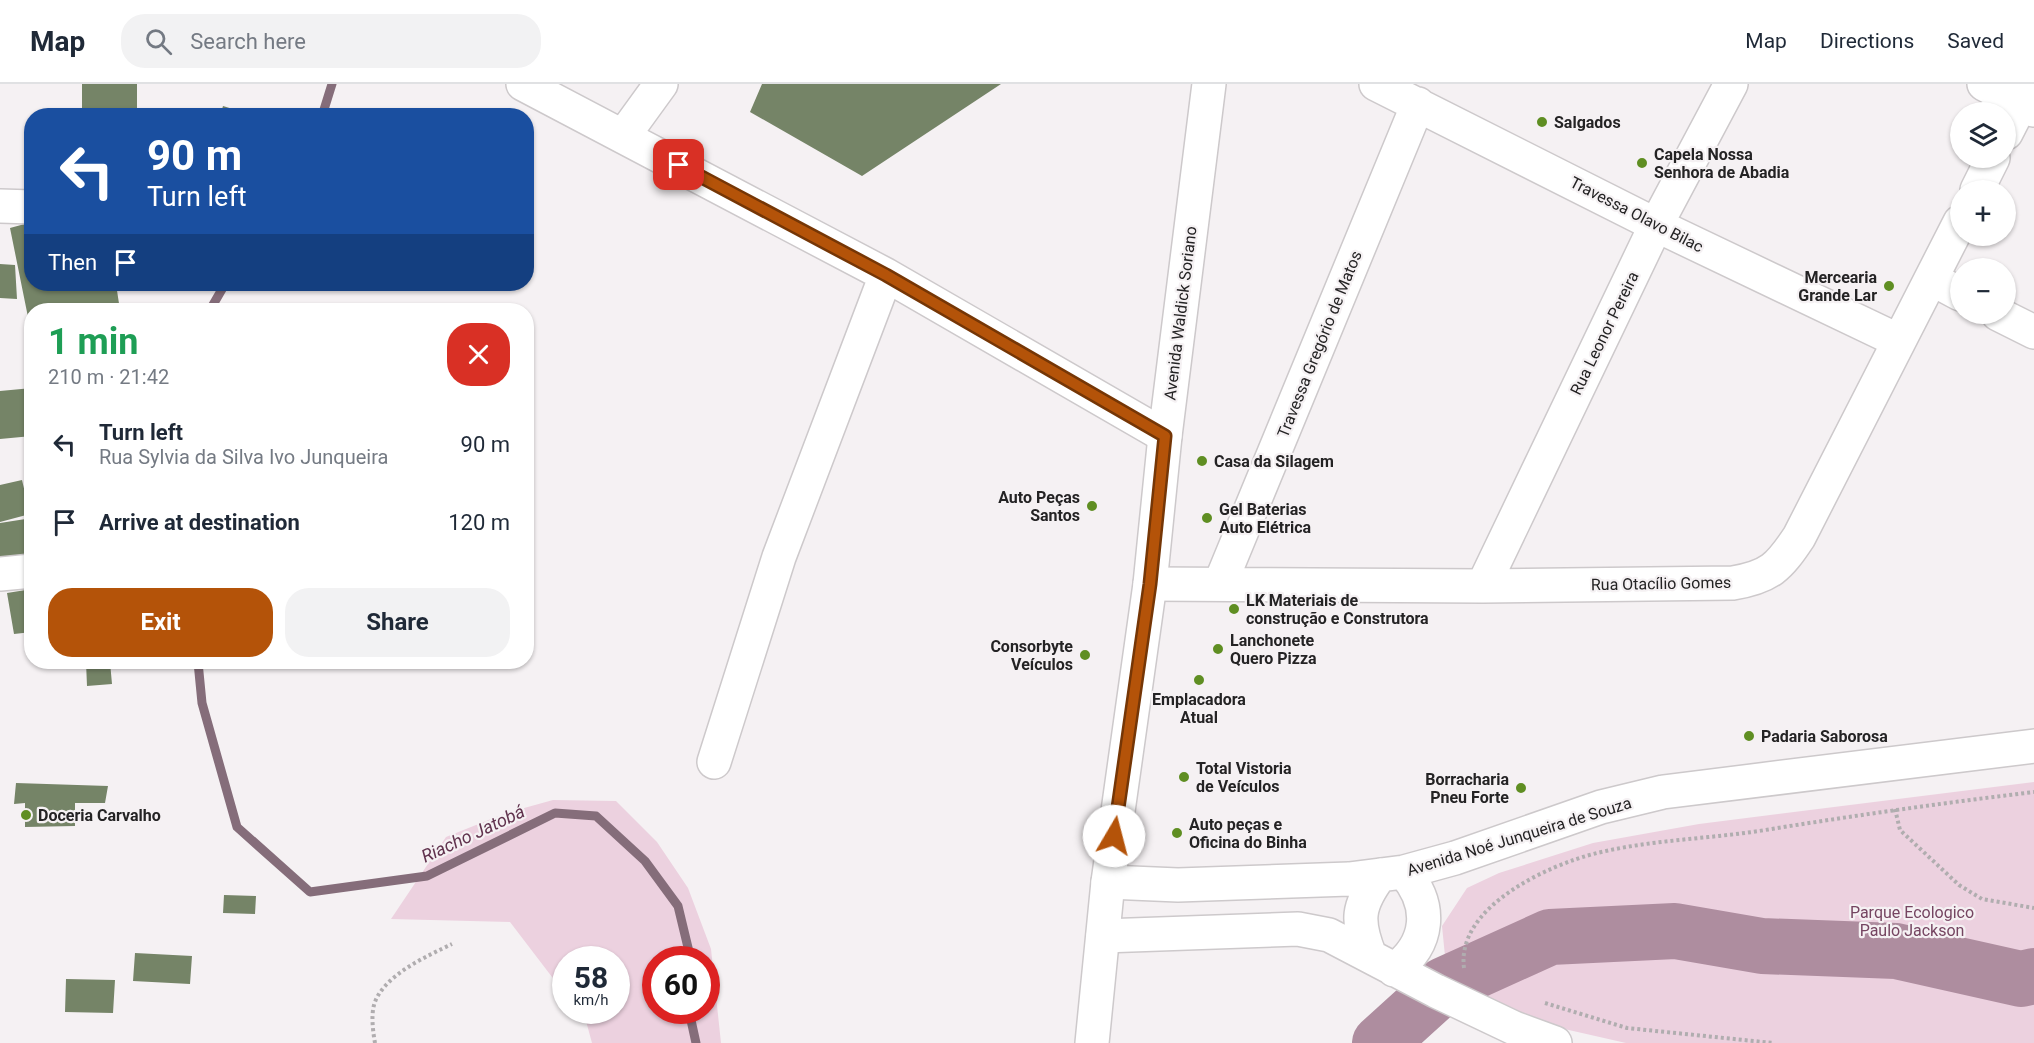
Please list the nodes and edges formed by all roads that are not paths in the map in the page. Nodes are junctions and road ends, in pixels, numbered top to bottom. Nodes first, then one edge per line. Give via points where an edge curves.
1 (524, 84) edge
2 (661, 84) edge
3 (1209, 84) edge
4 (1376, 84) edge
5 (1731, 84) edge
6 (1984, 84) edge
7 (2029, 99) edge
8 (1418, 104) junction
9 (2016, 119) edge
10 (624, 135) junction
11 (0, 206) edge
12 (24, 207) edge
13 (1656, 225) junction
14 (1950, 242) edge
15 (886, 275) junction
16 (1932, 279) junction
17 (1950, 289) edge
18 (2016, 323) edge
19 (2034, 332) edge
20 (1899, 341) junction
21 (1165, 436) junction
22 (24, 571) edge
23 (0, 574) edge
24 (1150, 584) junction
25 (1220, 584) junction
26 (1482, 586) junction
27 (2034, 746) edge
28 (714, 762) dead end
29 (1392, 874) junction
30 (1108, 882) junction
31 (1103, 936) junction
32 (1382, 963) junction
33 (1092, 1043) edge
34 (1555, 1043) edge

1 - 10 street
2 - 10 street
3 - 21 street, Avenida Waldick Soriano
4 - 8 street, Travessa Olavo Bilac
5 - 13 street, Rua Leonor Pereira
6 - 7 street
7 - 9 street
8 - 13 street, Travessa Olavo Bilac
8 - 25 street, Travessa Gregório de Matos
10 - 15 street
11 - 12 street
13 - 20 street, Travessa Olavo Bilac
13 - 26 street, Rua Leonor Pereira
14 - 16 street, Rua Otacílio Gomes
15 - 21 street
15 - 28 street via 779,557
16 - 17 street
16 - 20 street, Rua Otacílio Gomes
18 - 19 street
20 - 26 street, Rua Otacílio Gomes via 1799,537 1783,561 1769,573 1733,583
21 - 24 street, Avenida Waldick Soriano
22 - 23 street
24 - 25 street, Rua Otacílio Gomes
24 - 30 street, Avenida Waldick Soriano
25 - 26 street, Rua Otacílio Gomes
27 - 29 street, Avenida Noé Junqueira de Souza via 1664,792 1601,807 1455,858
29 - 30 street, Avenida Noé Junqueira de Souza via 1178,885
29 - 32 street via 1362,902 1361,933
29 - 32 street via 1421,896 1424,919 1414,951 1406,961
30 - 31 street, Avenida Waldick Soriano
31 - 32 street via 1298,929 1329,935
31 - 33 street, Avenida Waldick Soriano
32 - 34 street via 1514,1028

